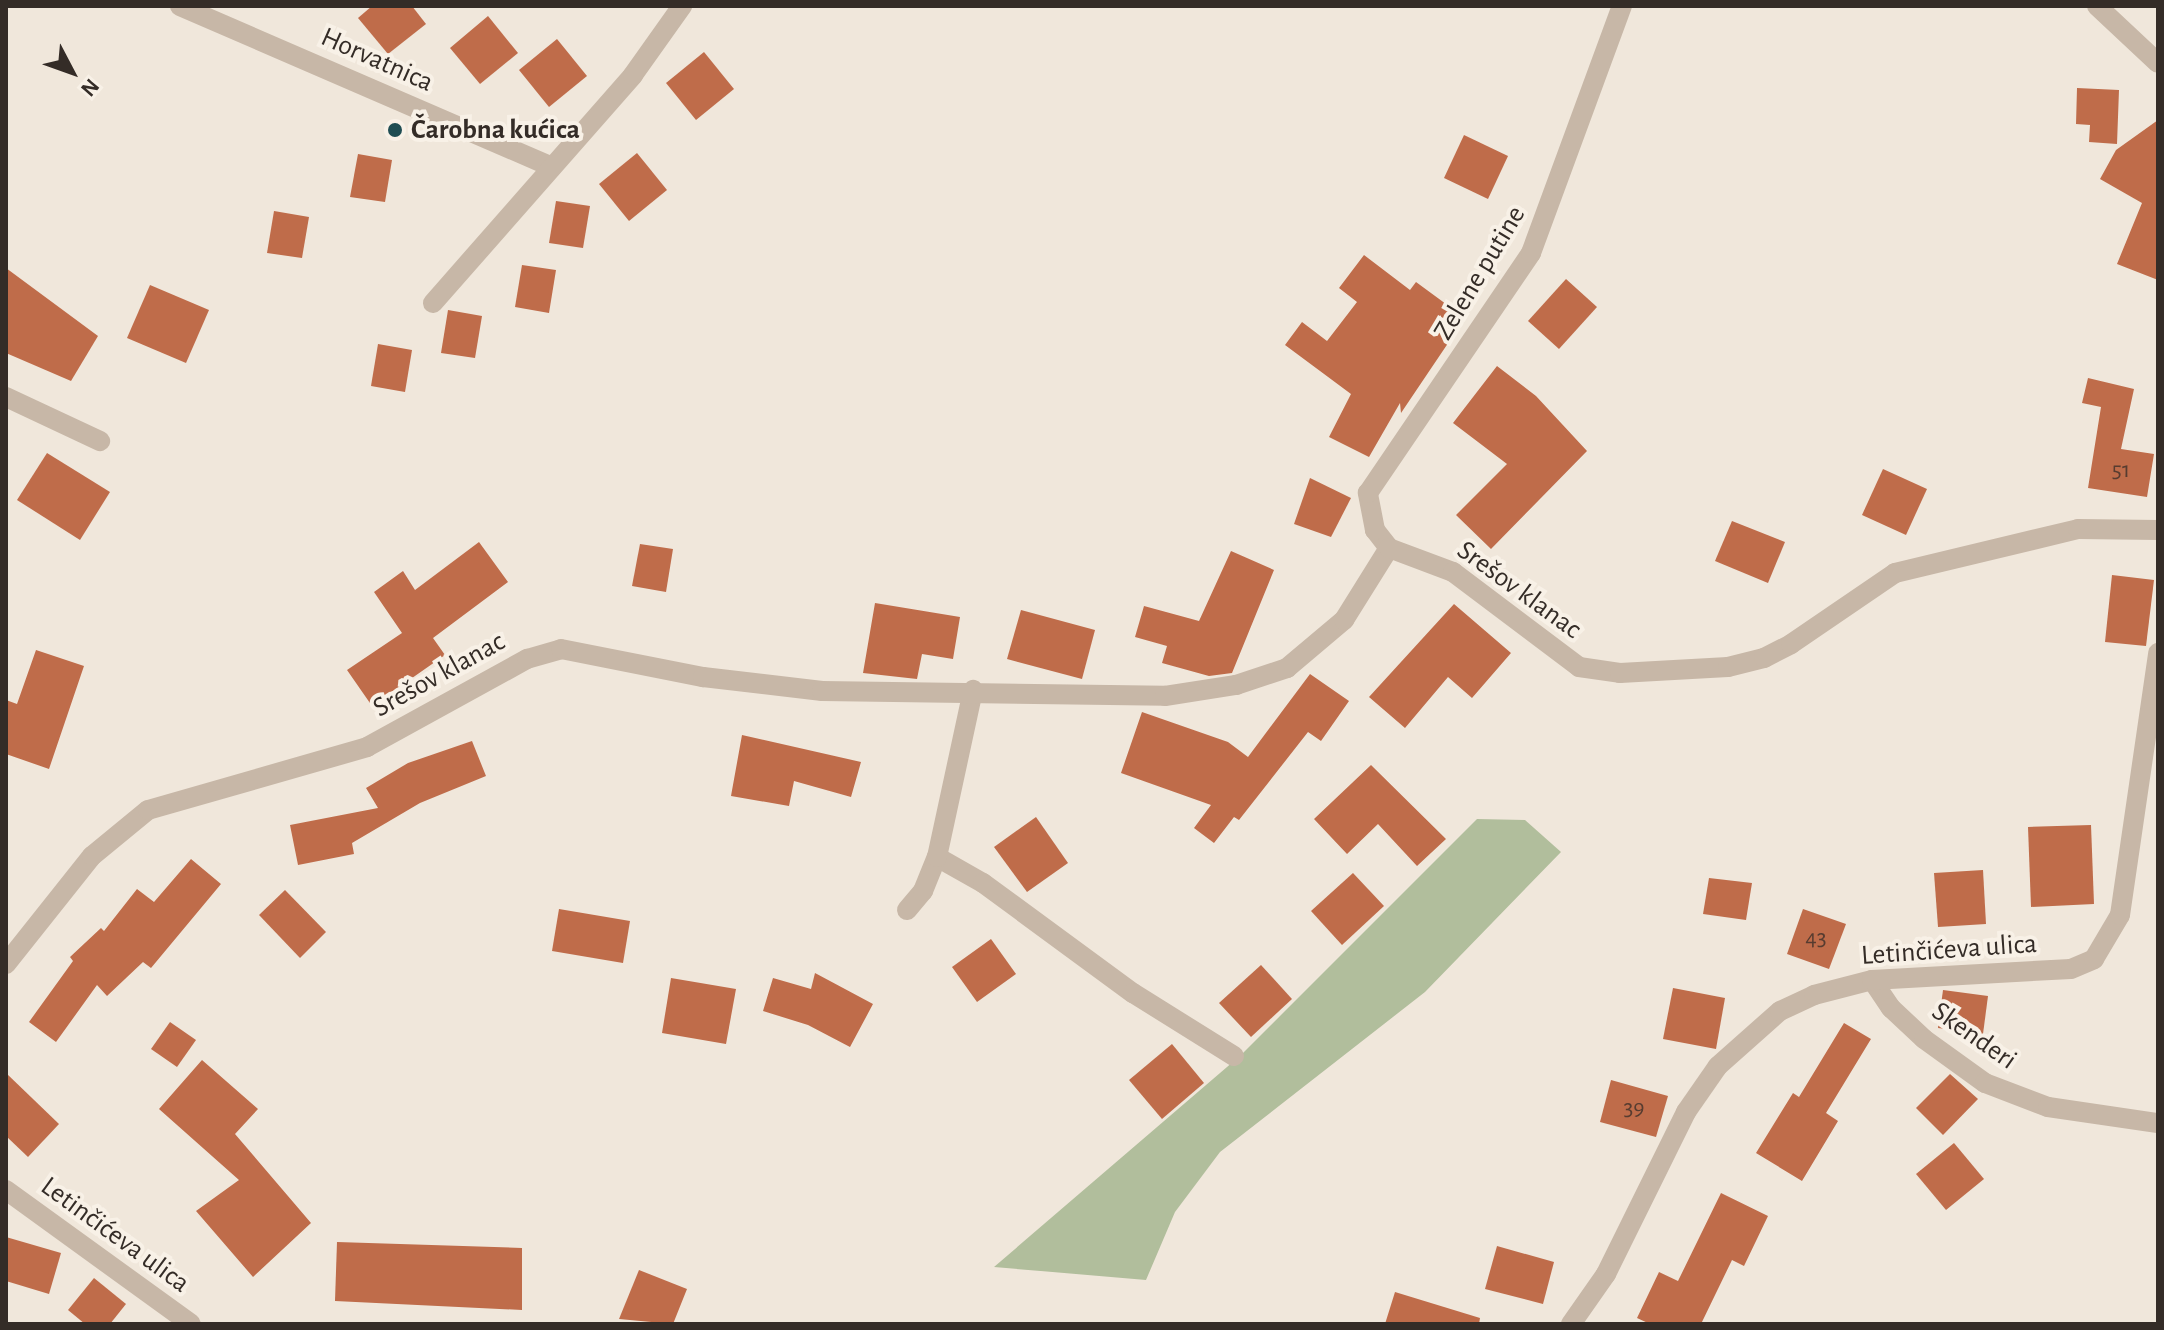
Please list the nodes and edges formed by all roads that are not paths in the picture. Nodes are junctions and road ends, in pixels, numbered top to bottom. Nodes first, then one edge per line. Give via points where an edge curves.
1 (180, 6) edge
2 (682, 6) edge
3 (1622, 6) edge
4 (2097, 6) edge
5 (2158, 63) edge
6 (550, 166) junction
7 (433, 303) dead end
8 (6, 397) edge
9 (100, 441) dead end
10 (2158, 530) edge
11 (1389, 548) junction
12 (2158, 653) edge
13 (973, 690) junction
14 (937, 857) junction
15 (907, 910) dead end
16 (6, 964) edge
17 (1872, 980) junction
18 (1234, 1056) dead end
19 (2158, 1123) edge
20 (6, 1190) edge
21 (191, 1324) edge
22 (1571, 1324) edge

1 - 6 street, Horvatnica
2 - 6 street via 633,75
3 - 11 street, Zelene putine via 1531,253 1368,493 1375,530
4 - 5 street
6 - 7 street
8 - 9 street
10 - 11 street, Srešov klanac via 2078,529 1895,573 1764,658 1728,667 1620,673 1579,667 1453,572
11 - 13 street, Srešov klanac via 1344,620 1310,653 1265,678 1165,696
12 - 17 street, Letinčićeva ulica via 2120,915 2094,959 2071,969
13 - 14 street
13 - 16 street, Srešov klanac via 822,691 703,677 561,649 527,659 367,747 148,810 92,856
14 - 15 street via 923,891
14 - 18 street via 983,883 1133,993
17 - 19 street, Skenderi via 1891,1008 1985,1083 2048,1107
17 - 22 street, Letinčićeva ulica via 1814,995 1780,1011 1718,1066 1669,1141 1606,1274
20 - 21 street, Letinčićeva ulica

